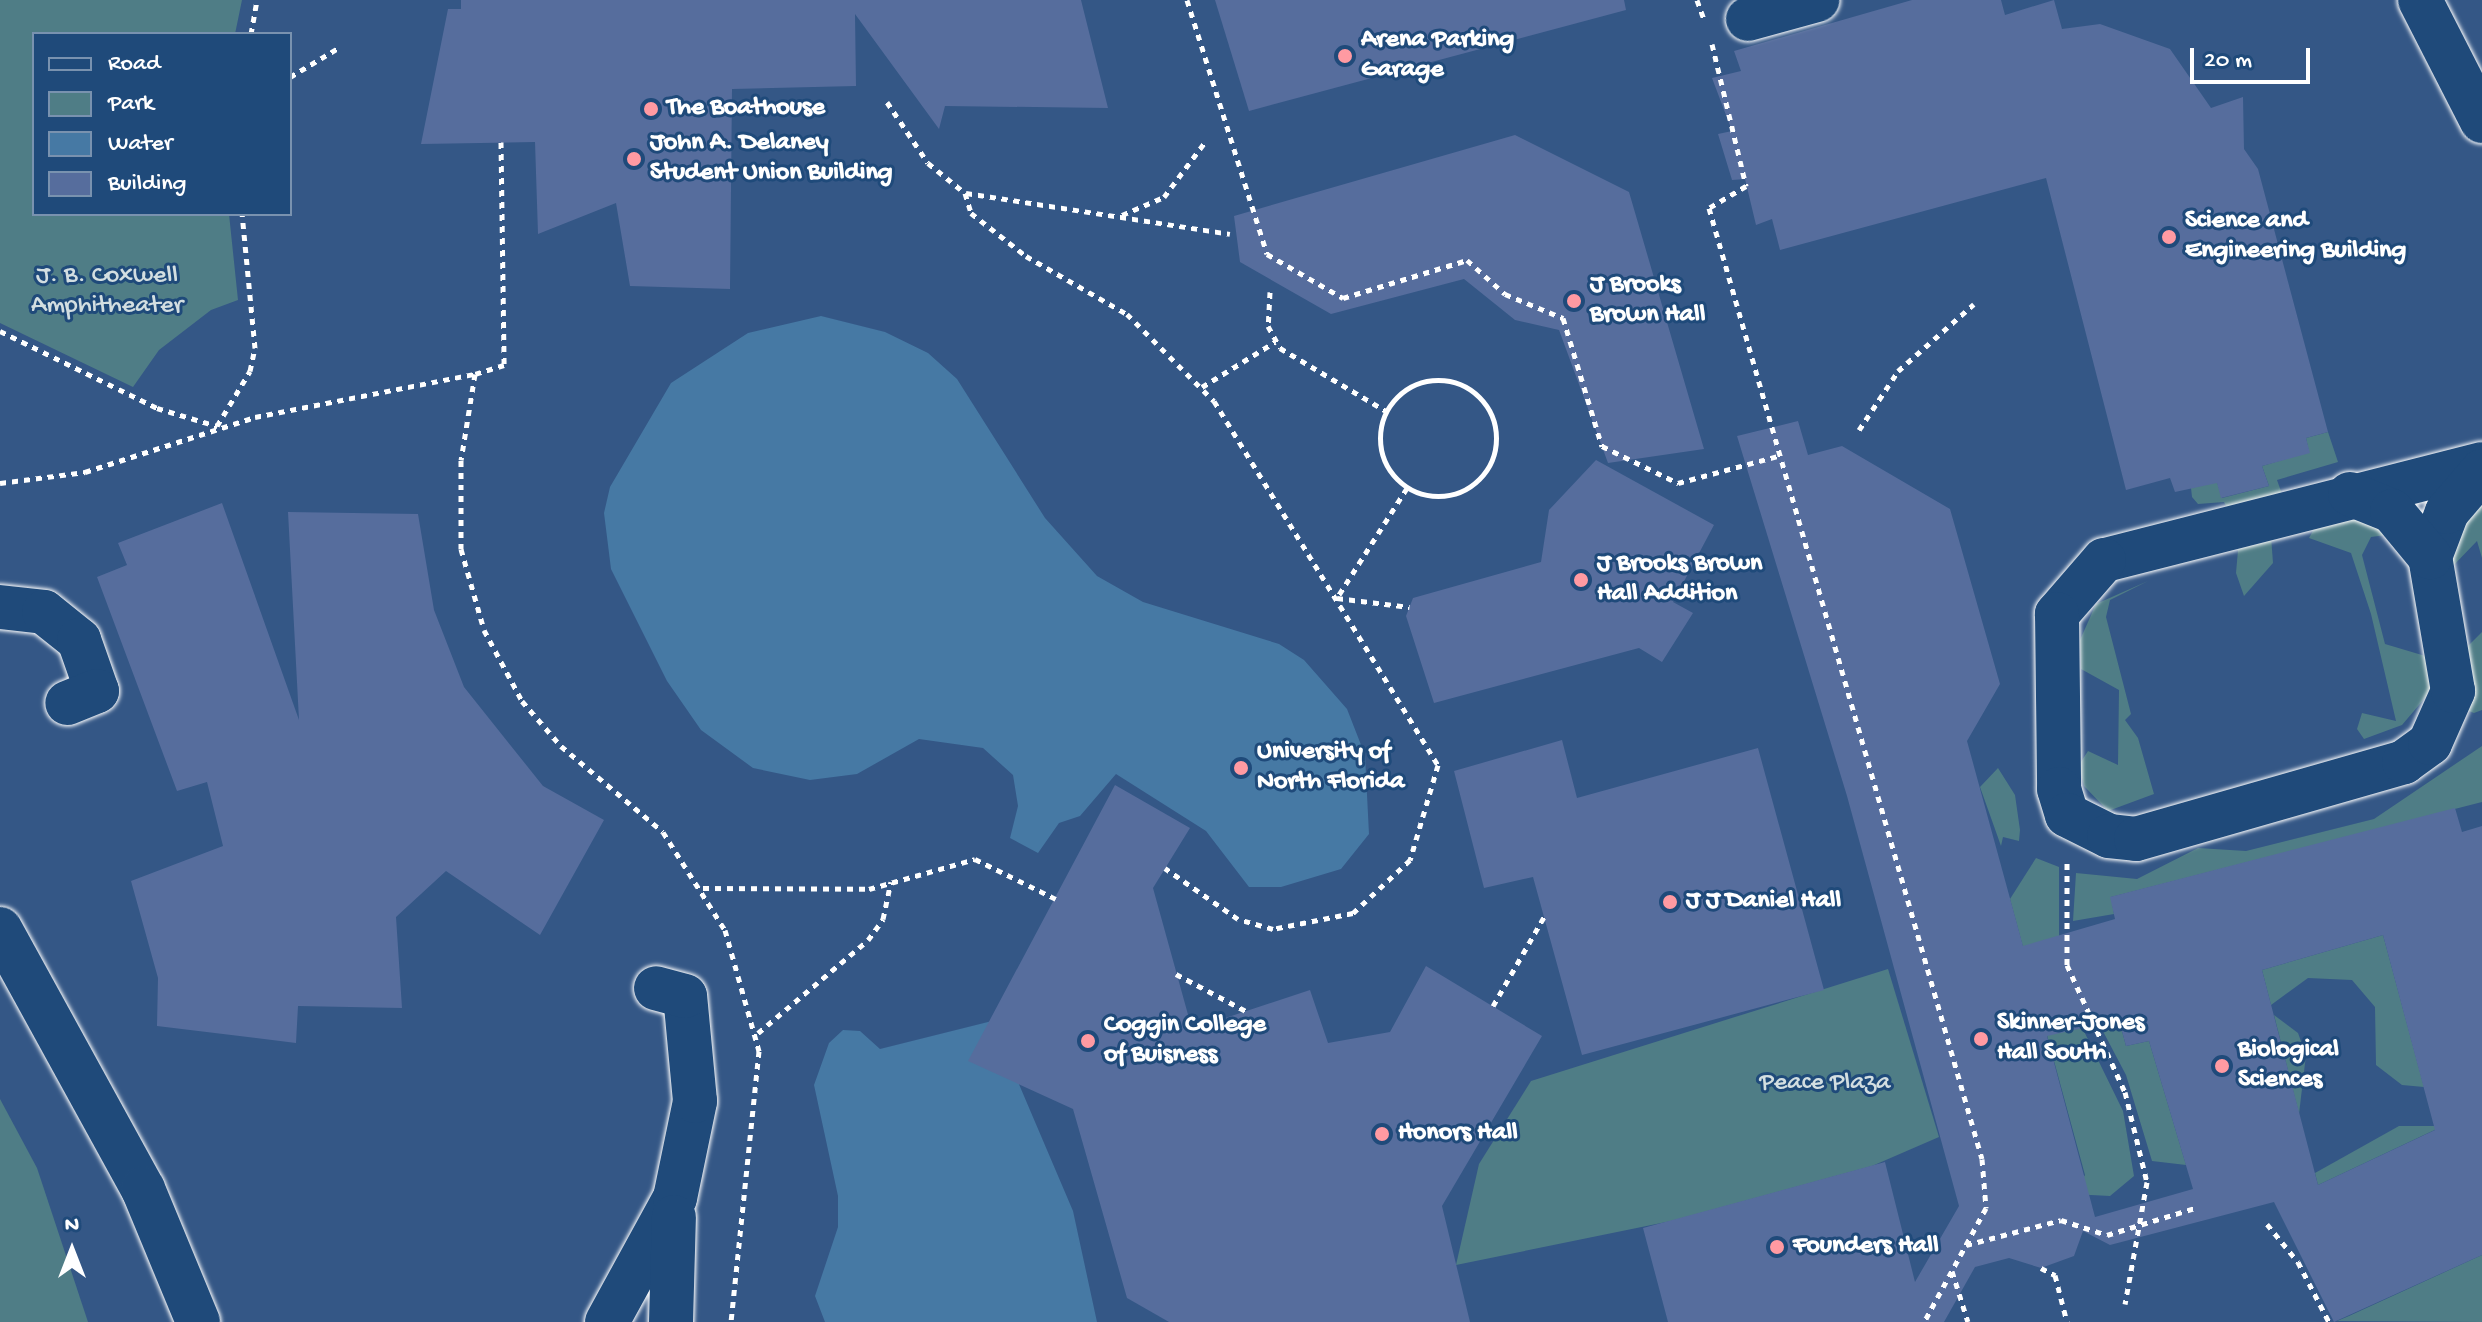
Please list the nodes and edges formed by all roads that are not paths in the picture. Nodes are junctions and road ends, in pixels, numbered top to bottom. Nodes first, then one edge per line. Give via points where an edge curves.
1 (1817, 0) edge
2 (2420, 0) edge
3 (1748, 19) dead end
4 (2482, 121) edge
5 (2482, 464) edge
6 (2482, 471) edge
7 (2350, 494) junction
8 (2430, 557) junction
9 (0, 607) edge
10 (67, 703) dead end
11 (0, 929) edge
12 (656, 988) dead end
13 (675, 1198) junction
14 (198, 1322) edge
15 (607, 1322) edge
16 (671, 1322) edge

1 - 3 street
2 - 4 street
5 - 7 street
6 - 8 street via 2447,512
7 - 8 street via 2392,511
7 - 8 street via 2104,560 2074,587 2057,614 2059,789 2067,815 2109,836 2136,839 2404,762 2430,743 2453,691
9 - 10 street via 44,612 79,640 97,691
11 - 14 street via 143,1189
12 - 13 street via 685,996 695,1101
13 - 15 street
13 - 16 street

